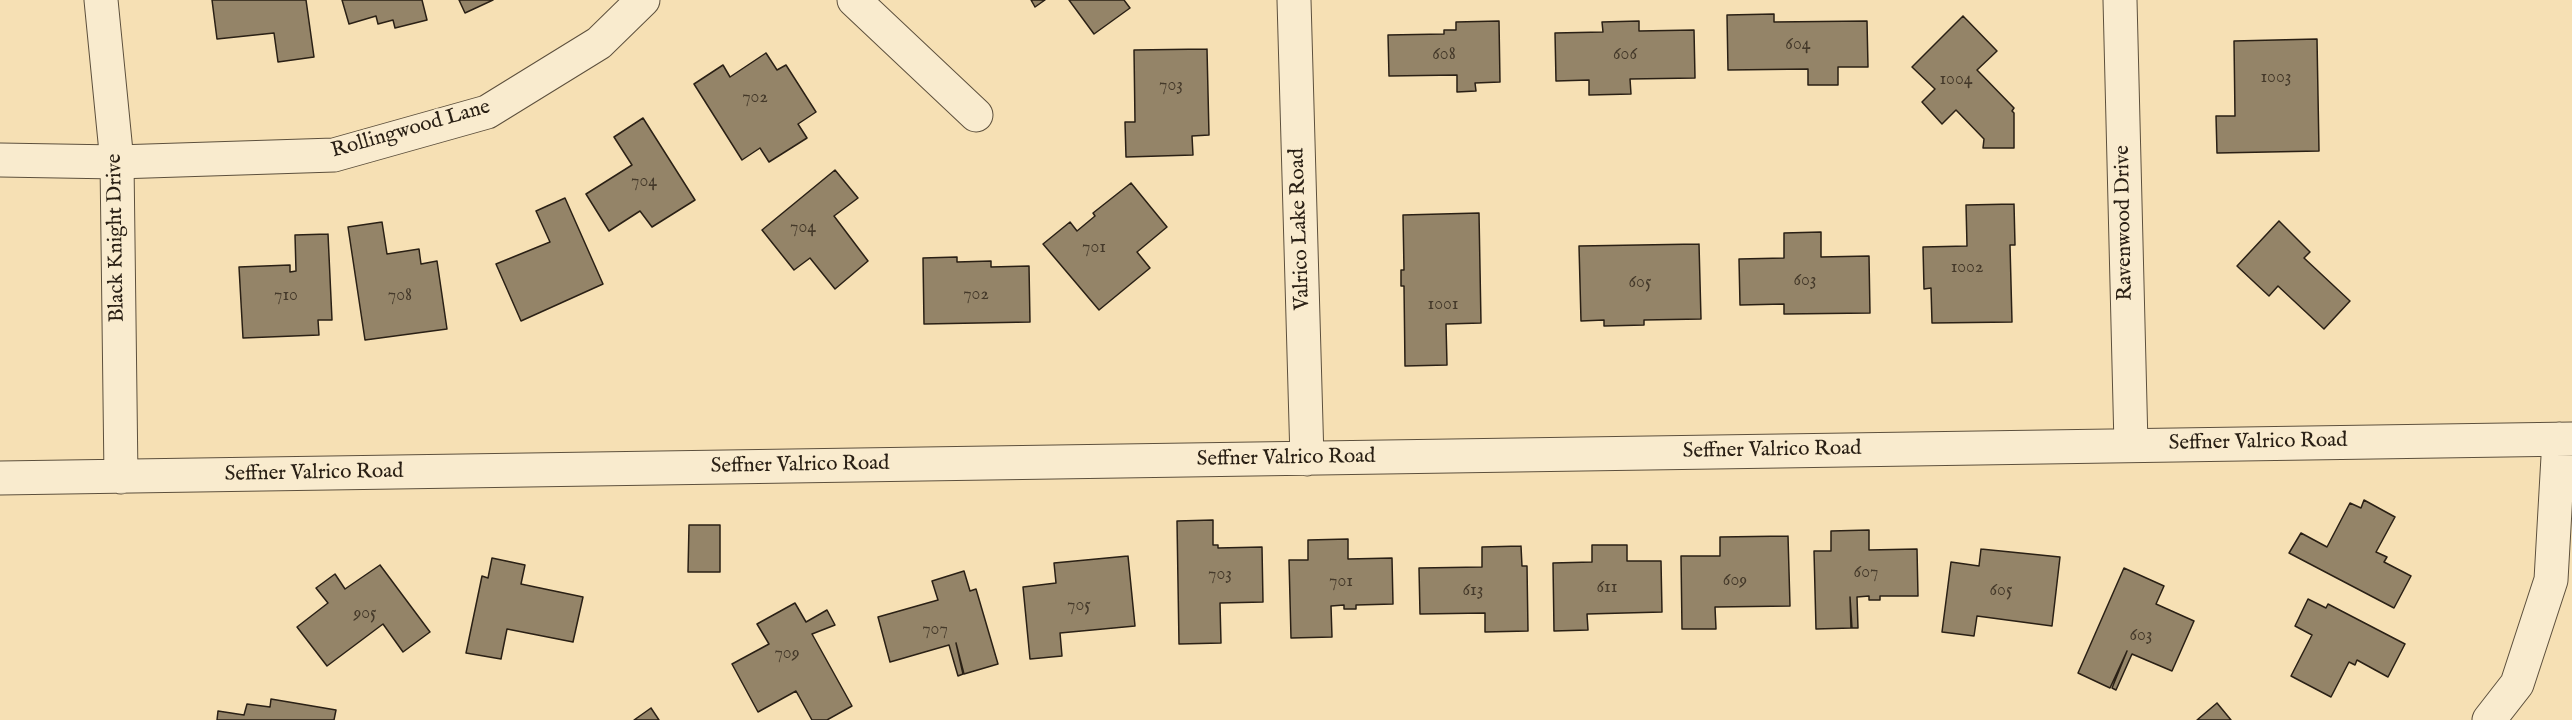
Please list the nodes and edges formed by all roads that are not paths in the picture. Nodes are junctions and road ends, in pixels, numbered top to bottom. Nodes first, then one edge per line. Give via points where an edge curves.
1 (101, 0) edge
2 (643, 0) edge
3 (854, 0) edge
4 (1294, 0) edge
5 (2120, 0) edge
6 (976, 115) dead end
7 (0, 160) edge
8 (117, 162) junction
9 (2565, 439) edge
10 (2131, 445) junction
11 (1307, 459) junction
12 (121, 477) junction
13 (0, 478) edge
14 (2489, 720) edge

1 - 8 street, Black Knight Drive
2 - 8 street, Rollingwood Lane via 599,43 487,112 334,155
3 - 6 street
4 - 11 street, Valrico Lake Road
5 - 10 street, Ravenwood Drive
7 - 8 street, Rollingwood Lane
8 - 12 street, Black Knight Drive
9 - 10 street, Seffner Valrico Road
9 - 14 street via 2551,580 2517,684
10 - 11 street, Seffner Valrico Road
11 - 12 street, Seffner Valrico Road
12 - 13 street, Seffner Valrico Road

